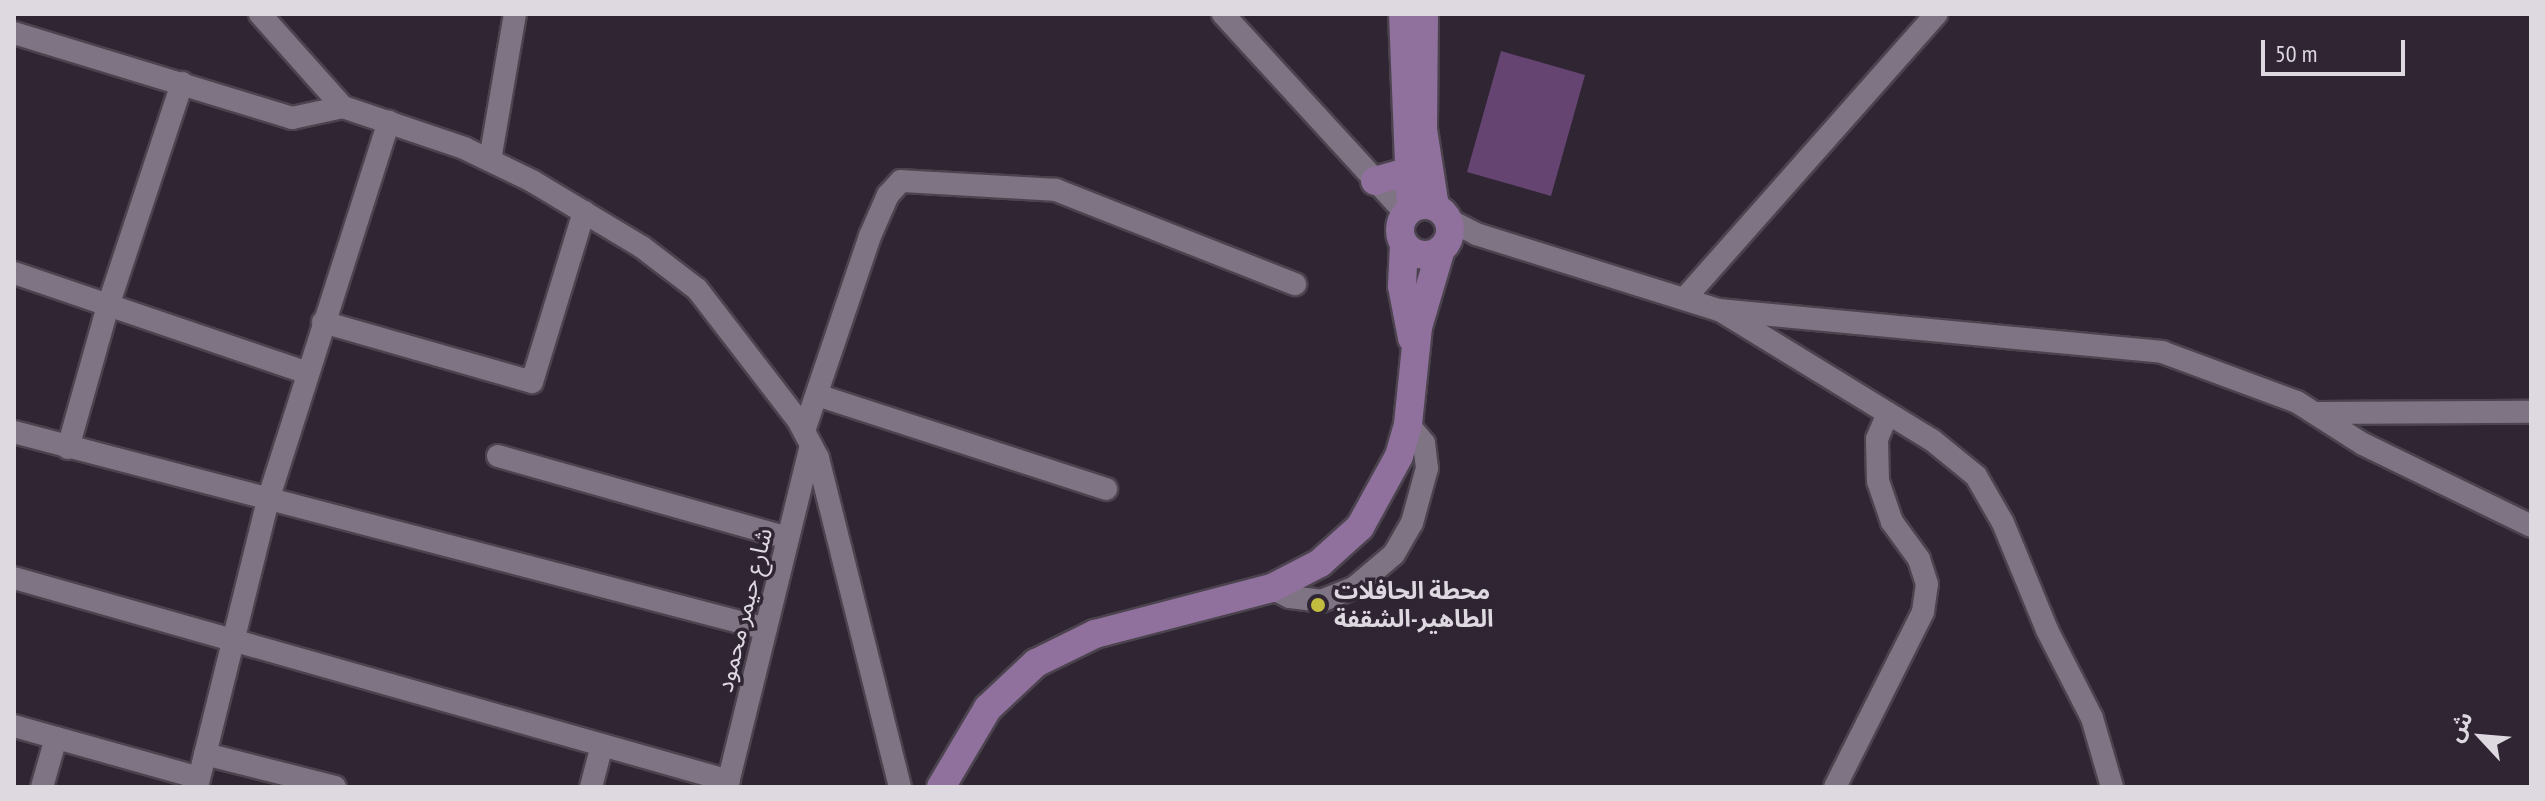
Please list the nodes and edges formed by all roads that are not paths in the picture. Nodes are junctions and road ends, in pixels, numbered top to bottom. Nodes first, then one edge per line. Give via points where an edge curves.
1 (260, 14) edge
2 (515, 14) edge
3 (1223, 14) edge
4 (1403, 14) edge
5 (1424, 14) edge
6 (1936, 14) edge
7 (14, 33) edge
8 (182, 83) junction
9 (343, 107) junction
10 (389, 122) junction
11 (490, 160) junction
12 (1409, 171) junction
13 (1375, 181) junction
14 (584, 212) junction
15 (1431, 223) junction
16 (14, 273) edge
17 (1295, 284) dead end
18 (1686, 297) junction
19 (108, 306) junction
20 (1719, 310) junction
21 (323, 322) junction
22 (1414, 347) junction
23 (305, 372) junction
24 (817, 395) junction
25 (2531, 412) edge
26 (1888, 413) junction
27 (2315, 413) junction
28 (1408, 424) junction
29 (14, 432) edge
30 (808, 438) junction
31 (68, 448) junction
32 (498, 456) dead end
33 (1106, 489) dead end
34 (269, 497) junction
35 (2531, 526) edge
36 (788, 538) junction
37 (14, 578) edge
38 (1272, 588) junction
39 (766, 629) junction
40 (231, 640) junction
41 (14, 726) edge
42 (56, 738) junction
43 (602, 745) junction
44 (205, 754) junction
45 (198, 782) edge
46 (728, 784) edge
47 (42, 787) edge
48 (335, 787) edge
49 (591, 787) edge
50 (900, 787) edge
51 (941, 787) edge
52 (1835, 787) edge
53 (2112, 787) edge

1 - 9 street
2 - 11 street
3 - 13 street
4 - 12 main road
5 - 15 main road via 1423,129
6 - 18 street
7 - 8 street
8 - 9 street via 292,118
8 - 19 street
9 - 10 street
10 - 11 street
10 - 21 street
11 - 14 street
12 - 13 main road
12 - 15 main road
13 - 15 street
14 - 21 street via 532,382
14 - 30 street via 697,289
15 - 18 street
15 - 22 main road
15 - 22 main road via 1400,229 1403,296
16 - 19 street
17 - 24 street, شارع حيمر محمود via 1056,190 901,181 888,195 870,236
18 - 20 street
19 - 23 street
19 - 31 street
20 - 26 street
20 - 27 street via 2162,352 2238,376
21 - 23 street
22 - 28 main road
23 - 34 street
24 - 30 street, شارع حيمر محمود
24 - 33 street
25 - 27 street
26 - 52 street via 1877,439 1878,481 1892,522 1919,559 1927,584 1911,638
26 - 53 street via 1932,440 1983,488 2092,718
27 - 35 street via 2363,444
28 - 38 main road via 1389,482 1360,527 1320,563
28 - 38 street via 1424,443 1427,468 1412,523 1394,554 1354,588 1321,601 1290,597
29 - 31 street
30 - 36 street, شارع حيمر محمود
30 - 50 street
31 - 34 street
32 - 36 street
34 - 39 street
34 - 40 street
36 - 39 street, شارع حيمر محمود
37 - 40 street
38 - 51 main road via 1095,634 1036,663 988,708
39 - 46 street, شارع حيمر محمود
40 - 43 street
40 - 44 street
41 - 42 street
42 - 45 street
42 - 47 street
43 - 46 street
43 - 49 street
44 - 45 street
44 - 48 street

